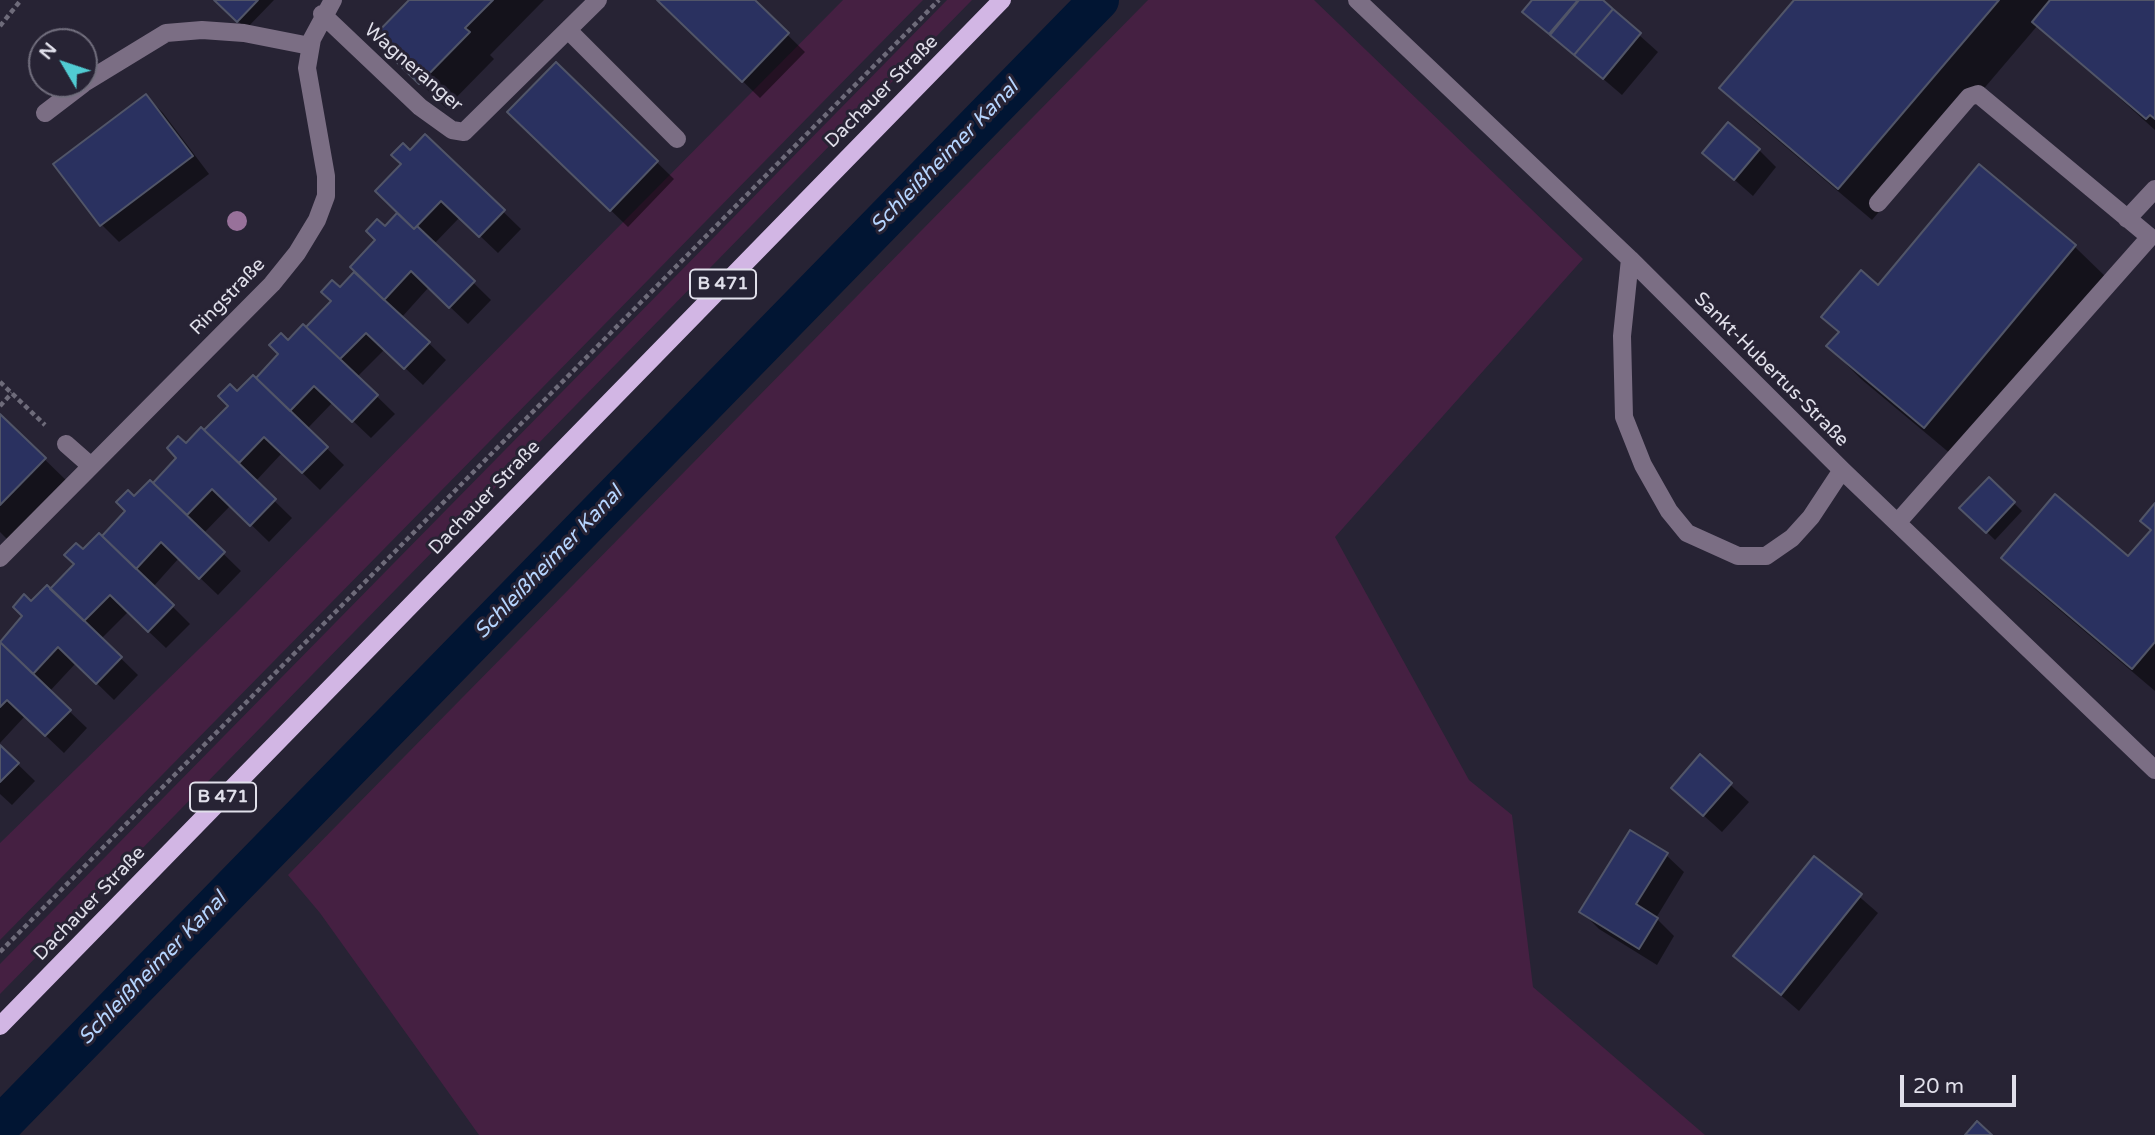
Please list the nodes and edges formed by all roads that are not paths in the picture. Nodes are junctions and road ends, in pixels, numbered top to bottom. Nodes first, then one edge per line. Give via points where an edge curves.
1 (598, 0) edge
2 (1002, 0) edge
3 (1357, 0) edge
4 (328, 7) edge
5 (569, 31) junction
6 (310, 46) junction
7 (98, 75) edge
8 (65, 98) edge
9 (45, 113) dead end
10 (677, 139) dead end
11 (2155, 189) edge
12 (1878, 203) dead end
13 (2127, 219) junction
14 (1630, 259) junction
15 (66, 444) road end
16 (91, 466) junction
17 (1842, 470) junction
18 (1897, 523) junction
19 (0, 558) edge
20 (2155, 771) edge
21 (0, 1026) edge

1 - 5 street, Wagneranger
2 - 21 main road, Dachauer Straße / B 471
3 - 14 street, Sankt-Hubertus-Straße
4 - 5 street, Wagneranger via 420,107 452,130 464,132
4 - 6 street, Ringstraße
5 - 10 street
6 - 7 street via 244,33 166,33
6 - 16 street, Ringstraße via 307,68 326,176 326,196 317,220 272,284
8 - 9 street
11 - 13 street
12 - 13 street via 1969,97 1978,94
13 - 18 street via 2150,237
14 - 17 street, Sankt-Hubertus-Straße
14 - 17 street via 1622,336 1624,417 1643,465 1687,533 1738,556 1766,556 1811,517
15 - 16 street
16 - 19 street, Ringstraße
17 - 18 street, Sankt-Hubertus-Straße
18 - 20 street, Sankt-Hubertus-Straße

